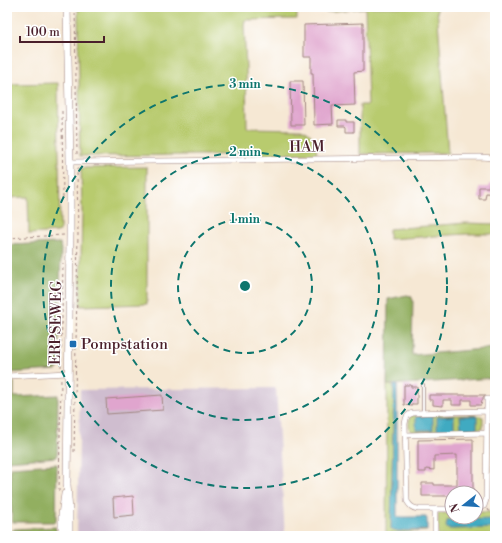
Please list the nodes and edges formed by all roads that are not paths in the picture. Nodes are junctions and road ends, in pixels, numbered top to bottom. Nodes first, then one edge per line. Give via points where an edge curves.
1 (67, 7) edge
2 (495, 158) edge
3 (70, 162) junction
4 (64, 373) junction
5 (7, 376) edge
6 (423, 385) dead end
7 (495, 399) edge
8 (487, 411) junction
9 (423, 412) junction
10 (486, 433) junction
11 (406, 435) junction
12 (63, 483) junction
13 (484, 506) edge
14 (435, 509) junction
15 (444, 509) edge
16 (62, 536) edge
17 (69, 536) edge
18 (435, 536) edge

1 - 3 main road
2 - 3 street, HAM
3 - 4 main road, ERPSEWEG via 70,235
4 - 5 street
4 - 12 main road, ERPSEWEG
6 - 9 lane
7 - 8 street via 487,399
8 - 9 street
8 - 10 street
9 - 11 street via 408,414
10 - 11 street
10 - 13 street
11 - 14 street via 407,501 413,508
12 - 16 main road, ERPSEWEG
12 - 17 main road, ERPSEWEG via 69,512
14 - 15 street
14 - 18 street

